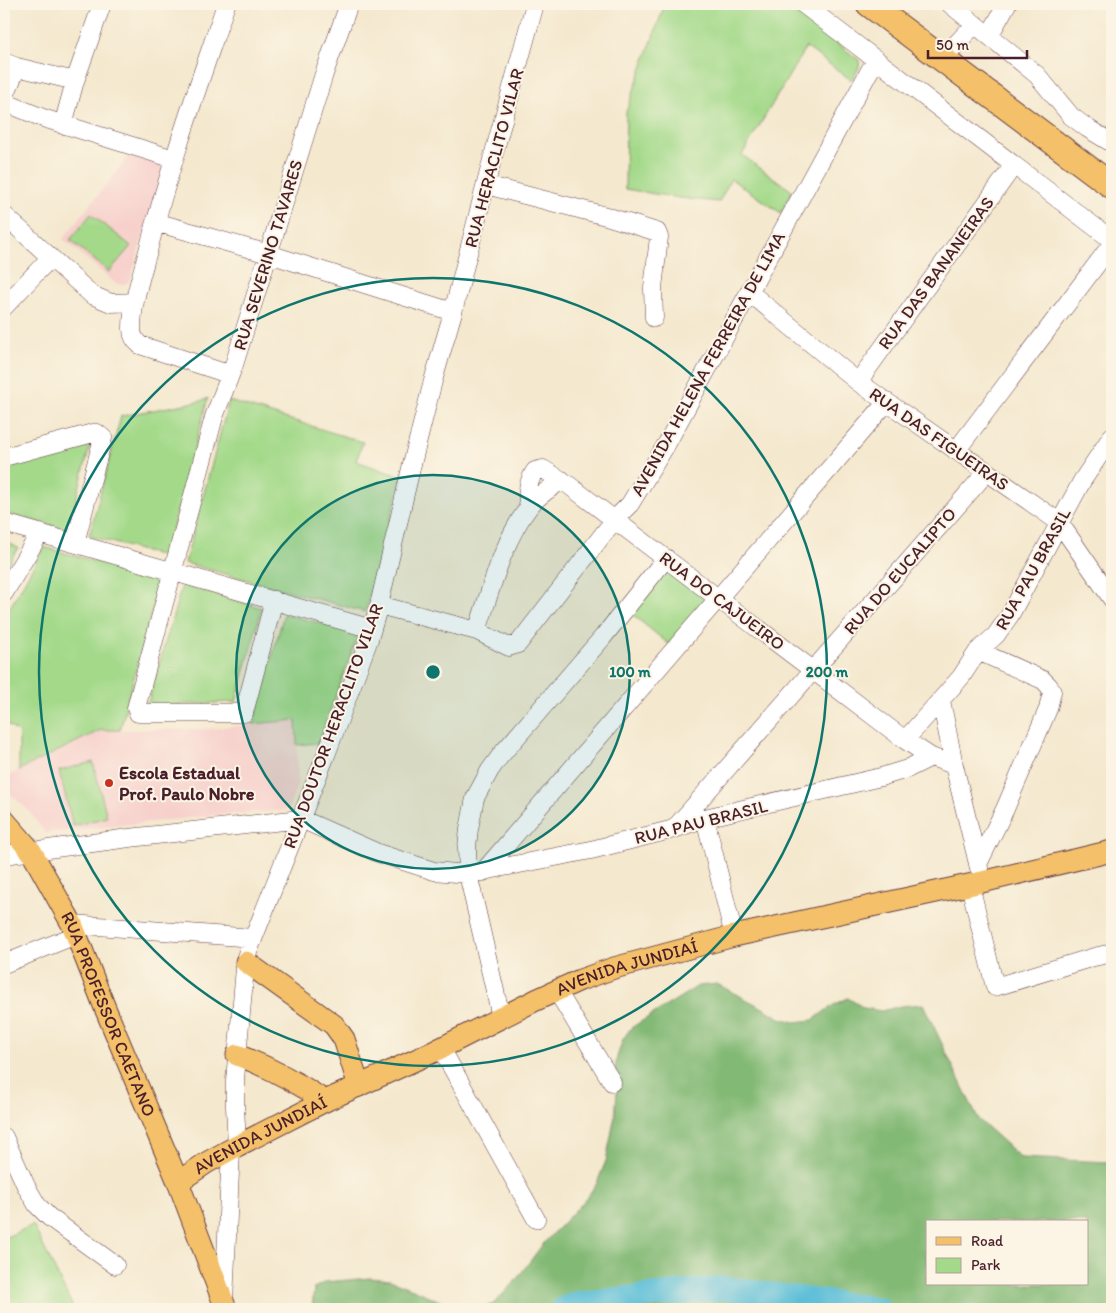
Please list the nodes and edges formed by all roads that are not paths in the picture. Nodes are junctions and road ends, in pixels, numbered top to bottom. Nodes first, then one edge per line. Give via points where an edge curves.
1 (102, 4) edge
2 (226, 4) edge
3 (348, 4) edge
4 (535, 4) edge
5 (804, 4) edge
6 (869, 4) edge
7 (1007, 4) edge
8 (959, 7) edge
9 (975, 24) junction
10 (989, 36) junction
11 (943, 58) junction
12 (876, 59) junction
13 (10, 64) edge
14 (75, 81) junction
15 (4, 98) edge
16 (4, 102) edge
17 (63, 125) junction
18 (1112, 143) edge
19 (174, 159) junction
20 (1014, 165) junction
21 (486, 185) junction
22 (1112, 186) edge
23 (4, 215) edge
24 (156, 222) junction
25 (1112, 242) edge
26 (269, 254) junction
27 (50, 258) junction
28 (749, 292) junction
29 (135, 302) junction
30 (4, 307) edge
31 (453, 312) junction
32 (654, 318) dead end
33 (232, 370) junction
34 (858, 382) junction
35 (886, 403) junction
36 (1112, 436) edge
37 (956, 451) junction
38 (4, 457) edge
39 (986, 473) junction
40 (564, 482) junction
41 (529, 506) junction
42 (615, 519) junction
43 (1058, 522) junction
44 (4, 523) edge
45 (40, 533) junction
46 (75, 543) junction
47 (666, 558) junction
48 (172, 571) junction
49 (4, 593) edge
50 (718, 598) junction
51 (1112, 599) edge
52 (274, 600) junction
53 (379, 605) junction
54 (372, 629) junction
55 (478, 631) junction
56 (978, 651) junction
57 (813, 669) junction
58 (941, 700) junction
59 (905, 740) junction
60 (931, 758) junction
61 (954, 765) junction
62 (705, 818) junction
63 (4, 820) edge
64 (301, 820) junction
65 (674, 829) junction
66 (31, 851) junction
67 (1112, 851) edge
68 (4, 855) edge
69 (476, 873) junction
70 (977, 877) junction
71 (74, 930) junction
72 (734, 936) junction
73 (253, 938) junction
74 (1112, 953) edge
75 (246, 962) junction
76 (4, 964) edge
77 (557, 990) junction
78 (501, 1018) junction
79 (441, 1048) junction
80 (238, 1055) junction
81 (612, 1082) dead end
82 (359, 1086) junction
83 (325, 1101) junction
84 (4, 1137) edge
85 (234, 1148) junction
86 (178, 1182) junction
87 (536, 1219) dead end
88 (115, 1265) dead end
89 (225, 1306) edge

1 - 14 street
2 - 19 street, RUA SEVERINO TAVARES
3 - 26 street, RUA SEVERINO TAVARES
4 - 21 street, RUA HERACLITO VILAR
5 - 12 street
6 - 11 highway
7 - 10 street
8 - 9 street
9 - 10 street
9 - 11 street
10 - 18 street via 1036,75 1071,116
11 - 22 highway
12 - 20 street
12 - 28 street, AVENIDA HELENA FERREIRA DE LIMA
13 - 14 street
13 - 15 street
14 - 17 street
16 - 17 street
17 - 19 street
19 - 24 street, RUA SEVERINO TAVARES
20 - 25 street
20 - 34 street, RUA DAS BANANEIRAS
21 - 31 street, RUA HERACLITO VILAR
21 - 32 street via 657,232
23 - 27 street
24 - 26 street
24 - 29 street, RUA SEVERINO TAVARES
25 - 37 street
26 - 31 street
26 - 33 street, RUA SEVERINO TAVARES
27 - 29 street via 92,295 111,303
27 - 30 street
28 - 34 street, RUA DAS FIGUEIRAS
28 - 42 street, AVENIDA HELENA FERREIRA DE LIMA via 639,491
29 - 33 street, RUA SEVERINO TAVARES via 132,335 137,343 221,373
31 - 53 street, RUA DOUTOR HERACLITO VILAR via 412,464
33 - 48 street via 214,417
34 - 35 street, RUA DAS FIGUEIRAS
35 - 37 street, RUA DAS FIGUEIRAS
35 - 50 street
36 - 43 street, RUA PAU BRASIL
37 - 39 street, RUA DAS FIGUEIRAS
38 - 46 street via 93,433 103,438
39 - 43 street, RUA DAS FIGUEIRAS
39 - 57 street, RUA DO EUCALIPTO
40 - 41 street
40 - 41 street, RUA DO CAJUEIRO via 543,469 535,470 529,485
40 - 42 street, RUA DO CAJUEIRO
41 - 55 street via 509,540
42 - 47 street, RUA DO CAJUEIRO
42 - 55 street, AVENIDA HELENA FERREIRA DE LIMA via 518,644 509,647
43 - 51 street, RUA DAS FIGUEIRAS
43 - 56 street, RUA PAU BRASIL via 1010,615 996,635
44 - 45 street
45 - 46 street
45 - 49 street
46 - 48 street
47 - 50 street, RUA DO CAJUEIRO
47 - 69 street via 490,770 472,810 467,847
48 - 52 street
48 - 52 street via 136,708 139,714 244,713
50 - 57 street, RUA DO CAJUEIRO
50 - 69 street
52 - 54 street
53 - 54 street, RUA DOUTOR HERACLITO VILAR
53 - 55 street
54 - 64 street, RUA DOUTOR HERACLITO VILAR
56 - 58 street, RUA PAU BRASIL
56 - 70 street via 1043,680 1051,688 1052,695
57 - 59 street, RUA DO CAJUEIRO
57 - 65 street, RUA DO EUCALIPTO
58 - 59 street, RUA PAU BRASIL
58 - 61 street
59 - 60 street, RUA DO CAJUEIRO
60 - 61 street, RUA DO CAJUEIRO
60 - 62 street, RUA PAU BRASIL via 881,777
61 - 70 street
62 - 65 street, RUA PAU BRASIL
62 - 72 street
63 - 66 main road, RUA PROFESSOR CAETANO
64 - 66 street
64 - 69 street, RUA PAU BRASIL via 434,871
64 - 73 street, RUA DOUTOR HERACLITO VILAR
65 - 69 street, RUA PAU BRASIL
66 - 68 street
66 - 71 main road, RUA PROFESSOR CAETANO
67 - 70 main road, AVENIDA JUNDIAÍ
69 - 78 street
70 - 72 main road, AVENIDA JUNDIAÍ
70 - 74 street via 995,987
71 - 73 street
71 - 76 street
71 - 86 main road, RUA PROFESSOR CAETANO
72 - 77 main road, AVENIDA JUNDIAÍ via 614,968
73 - 75 street, RUA DOUTOR HERACLITO VILAR
75 - 80 street
75 - 82 main road via 334,1025 344,1039
77 - 78 main road, AVENIDA JUNDIAÍ
77 - 81 street
78 - 79 main road, AVENIDA JUNDIAÍ
79 - 82 main road, AVENIDA JUNDIAÍ
79 - 87 street
80 - 83 main road via 288,1078
80 - 85 street
82 - 83 main road, AVENIDA JUNDIAÍ
83 - 85 main road, AVENIDA JUNDIAÍ
84 - 88 street via 37,1205
85 - 86 main road, AVENIDA JUNDIAÍ
85 - 89 street
86 - 89 main road, RUA PROFESSOR CAETANO

